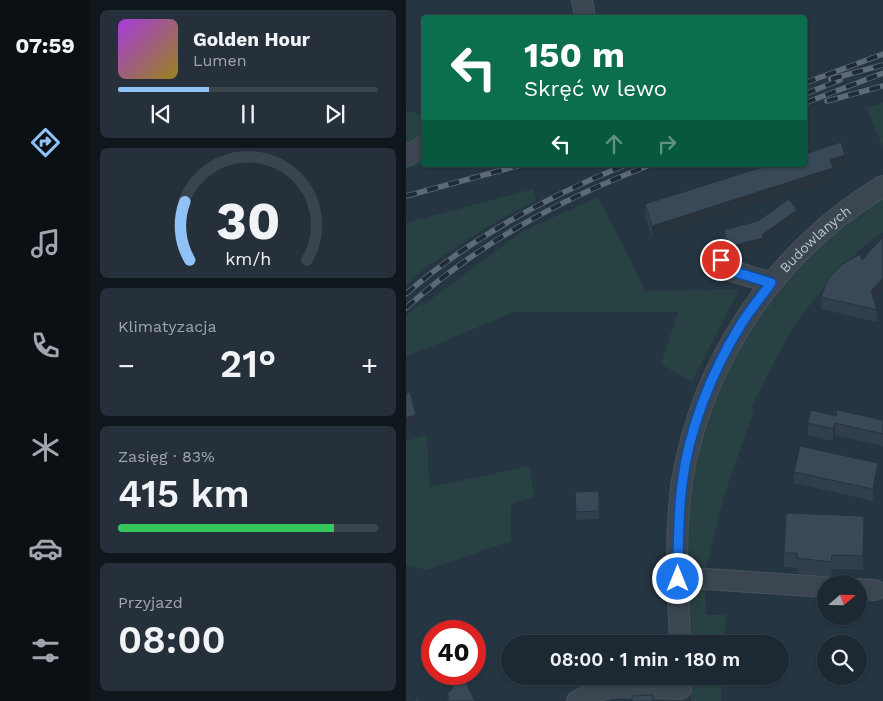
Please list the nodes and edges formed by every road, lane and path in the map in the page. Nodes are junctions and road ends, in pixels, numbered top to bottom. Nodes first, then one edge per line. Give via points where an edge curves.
1 (582, 0) edge
2 (584, 15) edge
3 (421, 148) edge
4 (406, 156) edge
5 (883, 186) edge
6 (721, 260) dead end
7 (771, 283) junction
8 (678, 579) junction
9 (817, 586) edge
10 (680, 635) edge
11 (681, 689) edge
12 (577, 701) edge

1 - 2 street
3 - 4 street
5 - 7 street, Budowlanych via 821,230
6 - 7 street via 723,267 729,270
7 - 8 street, Budowlanych via 740,325 720,363 693,432 682,482
8 - 9 street
8 - 10 street, Budowlanych
11 - 12 street via 615,687

